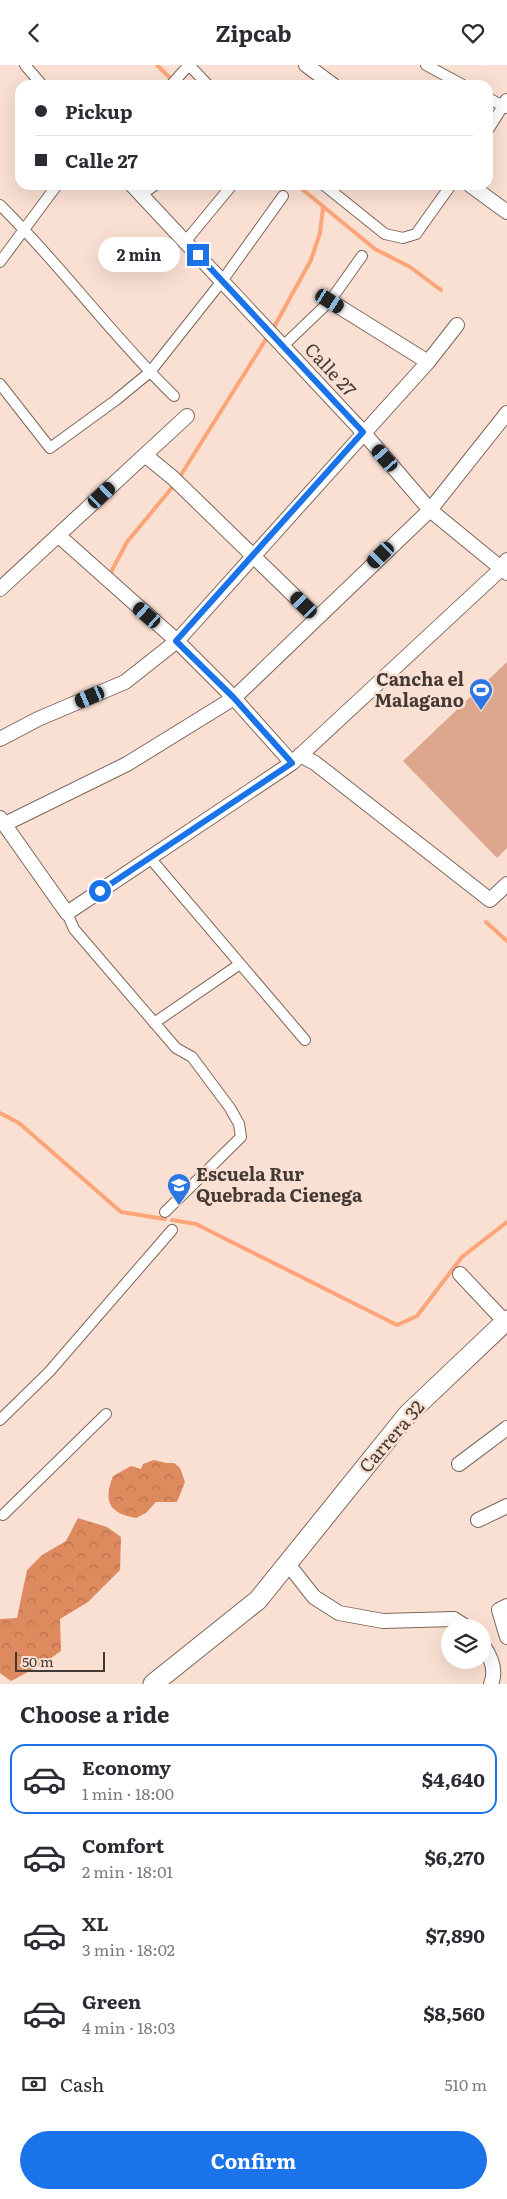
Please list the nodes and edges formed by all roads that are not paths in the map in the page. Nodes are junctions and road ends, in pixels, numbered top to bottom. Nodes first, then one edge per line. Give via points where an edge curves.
1 (25, 65) edge
2 (306, 65) edge
3 (426, 65) edge
4 (188, 67) edge
5 (38, 80) edge
6 (176, 80) edge
7 (202, 80) edge
8 (326, 80) edge
9 (454, 80) edge
10 (493, 100) edge
11 (506, 105) edge
12 (493, 123) edge
13 (54, 190) edge
14 (136, 190) edge
15 (228, 190) edge
16 (330, 190) edge
17 (447, 190) edge
18 (477, 190) edge
19 (283, 196) dead end
20 (0, 205) edge
21 (507, 212) edge
22 (25, 229) junction
23 (186, 242) junction
24 (362, 256) dead end
25 (0, 262) edge
26 (222, 281) junction
27 (330, 301) junction
28 (457, 325) dead end
29 (283, 346) junction
30 (428, 361) junction
31 (150, 372) junction
32 (0, 384) edge
33 (174, 396) dead end
34 (507, 413) edge
35 (187, 416) dead end
36 (363, 432) junction
37 (145, 455) junction
38 (430, 510) junction
39 (58, 536) junction
40 (254, 555) junction
41 (505, 567) edge
42 (0, 589) edge
43 (317, 618) junction
44 (176, 641) junction
45 (234, 698) junction
46 (0, 739) edge
47 (296, 759) junction
48 (3, 821) edge
49 (150, 858) junction
50 (507, 884) edge
51 (67, 913) junction
52 (240, 963) junction
53 (154, 1023) junction
54 (305, 1040) dead end
55 (165, 1212) dead end
56 (172, 1230) dead end
57 (460, 1275) dead end
58 (506, 1322) edge
59 (106, 1414) dead end
60 (0, 1419) edge
61 (507, 1428) edge
62 (458, 1464) dead end
63 (507, 1506) edge
64 (3, 1515) dead end
65 (478, 1521) dead end
66 (288, 1564) junction
67 (507, 1606) edge
68 (441, 1619) edge
69 (507, 1637) edge
70 (491, 1661) edge
71 (154, 1684) edge
72 (491, 1684) edge

1 - 5 street
2 - 8 street
3 - 9 street
4 - 6 street
4 - 7 street
10 - 11 street
11 - 12 street
13 - 22 street
14 - 23 street, Calle 27
15 - 23 street
16 - 17 street via 384,234 403,238 416,234
18 - 21 street
19 - 26 street
20 - 22 street
22 - 25 street
22 - 31 street
23 - 26 street, Calle 27
24 - 27 street
26 - 29 street, Calle 27
26 - 31 street
27 - 29 street
27 - 30 street
28 - 30 street
29 - 36 street, Calle 27
30 - 36 street
31 - 32 street via 50,448
31 - 33 street
34 - 38 street
35 - 37 street
36 - 38 street, Calle 27
36 - 40 street
37 - 39 street
37 - 40 street
38 - 41 street, Calle 27
38 - 43 street
39 - 42 street
39 - 44 street
40 - 43 street
40 - 44 street
41 - 47 street
43 - 45 street
44 - 45 street
44 - 46 street via 125,682
45 - 47 street
45 - 48 street via 127,764
47 - 49 street
47 - 50 street via 315,763 490,901
48 - 51 street
49 - 51 street
49 - 52 street
51 - 53 street via 74,929
52 - 53 street
52 - 54 street
53 - 55 street via 176,1048 192,1057 230,1108 242,1137
56 - 60 street via 49,1372
57 - 58 street
58 - 66 main road, Carrera 32 via 408,1414
59 - 64 street
61 - 62 street
63 - 65 street
66 - 68 street via 314,1597 339,1613 384,1621
66 - 71 main road, Carrera 32 via 258,1600
67 - 69 street via 499,1610
70 - 72 street via 494,1678

